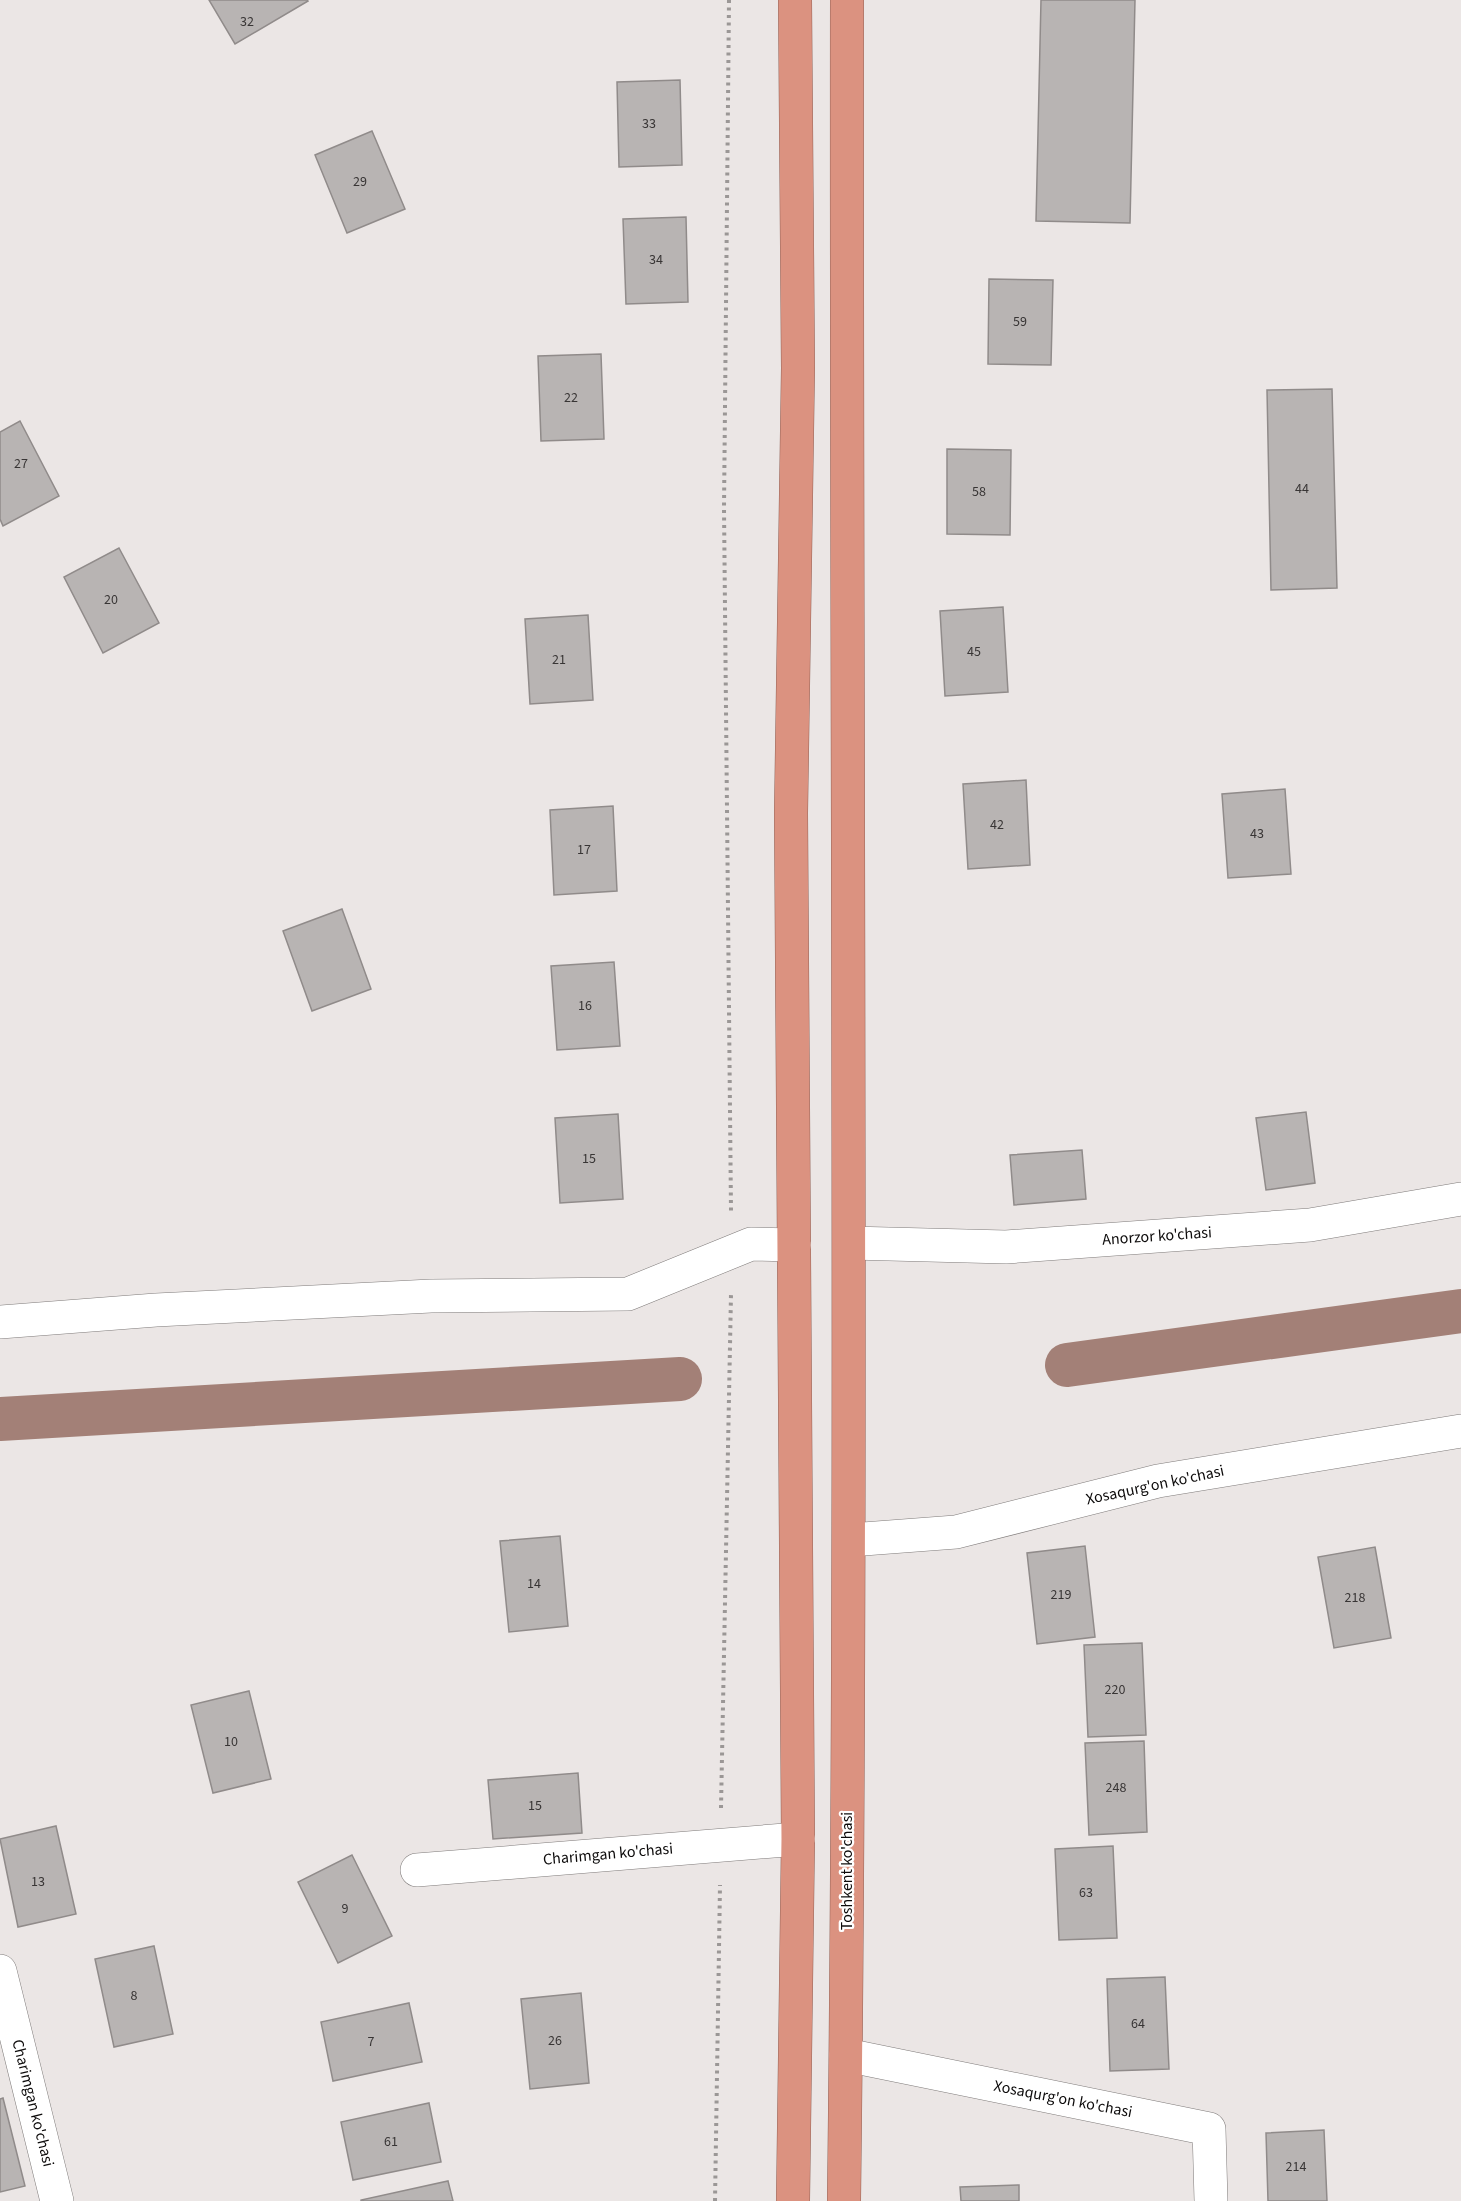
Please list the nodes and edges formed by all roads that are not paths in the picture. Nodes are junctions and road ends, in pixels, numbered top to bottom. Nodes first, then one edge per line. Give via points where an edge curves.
1 (795, 0) edge
2 (847, 0) edge
3 (1461, 1200) edge
4 (850, 1243) junction
5 (794, 1245) junction
6 (0, 1322) edge
7 (1461, 1431) edge
8 (850, 1540) junction
9 (798, 1839) junction
10 (417, 1870) dead end
11 (0, 1971) edge
12 (846, 2055) junction
13 (57, 2201) edge
14 (793, 2201) edge
15 (844, 2201) edge
16 (1211, 2201) edge

1 - 5 highway via 798,368 791,813
2 - 4 highway, Toshkent ko'chasi
3 - 4 street, Anorzor ko'chasi via 1310,1225 1006,1247
4 - 8 highway, Toshkent ko'chasi
5 - 6 street via 751,1244 628,1294 431,1296
5 - 9 highway
7 - 8 street, Xosaqurg'on ko'chasi via 1158,1481 956,1532
8 - 12 highway, Toshkent ko'chasi
9 - 10 street, Charimgan ko'chasi
9 - 14 highway
11 - 13 street, Charimgan ko'chasi
12 - 15 highway, Toshkent ko'chasi
12 - 16 street, Xosaqurg'on ko'chasi via 1209,2129

